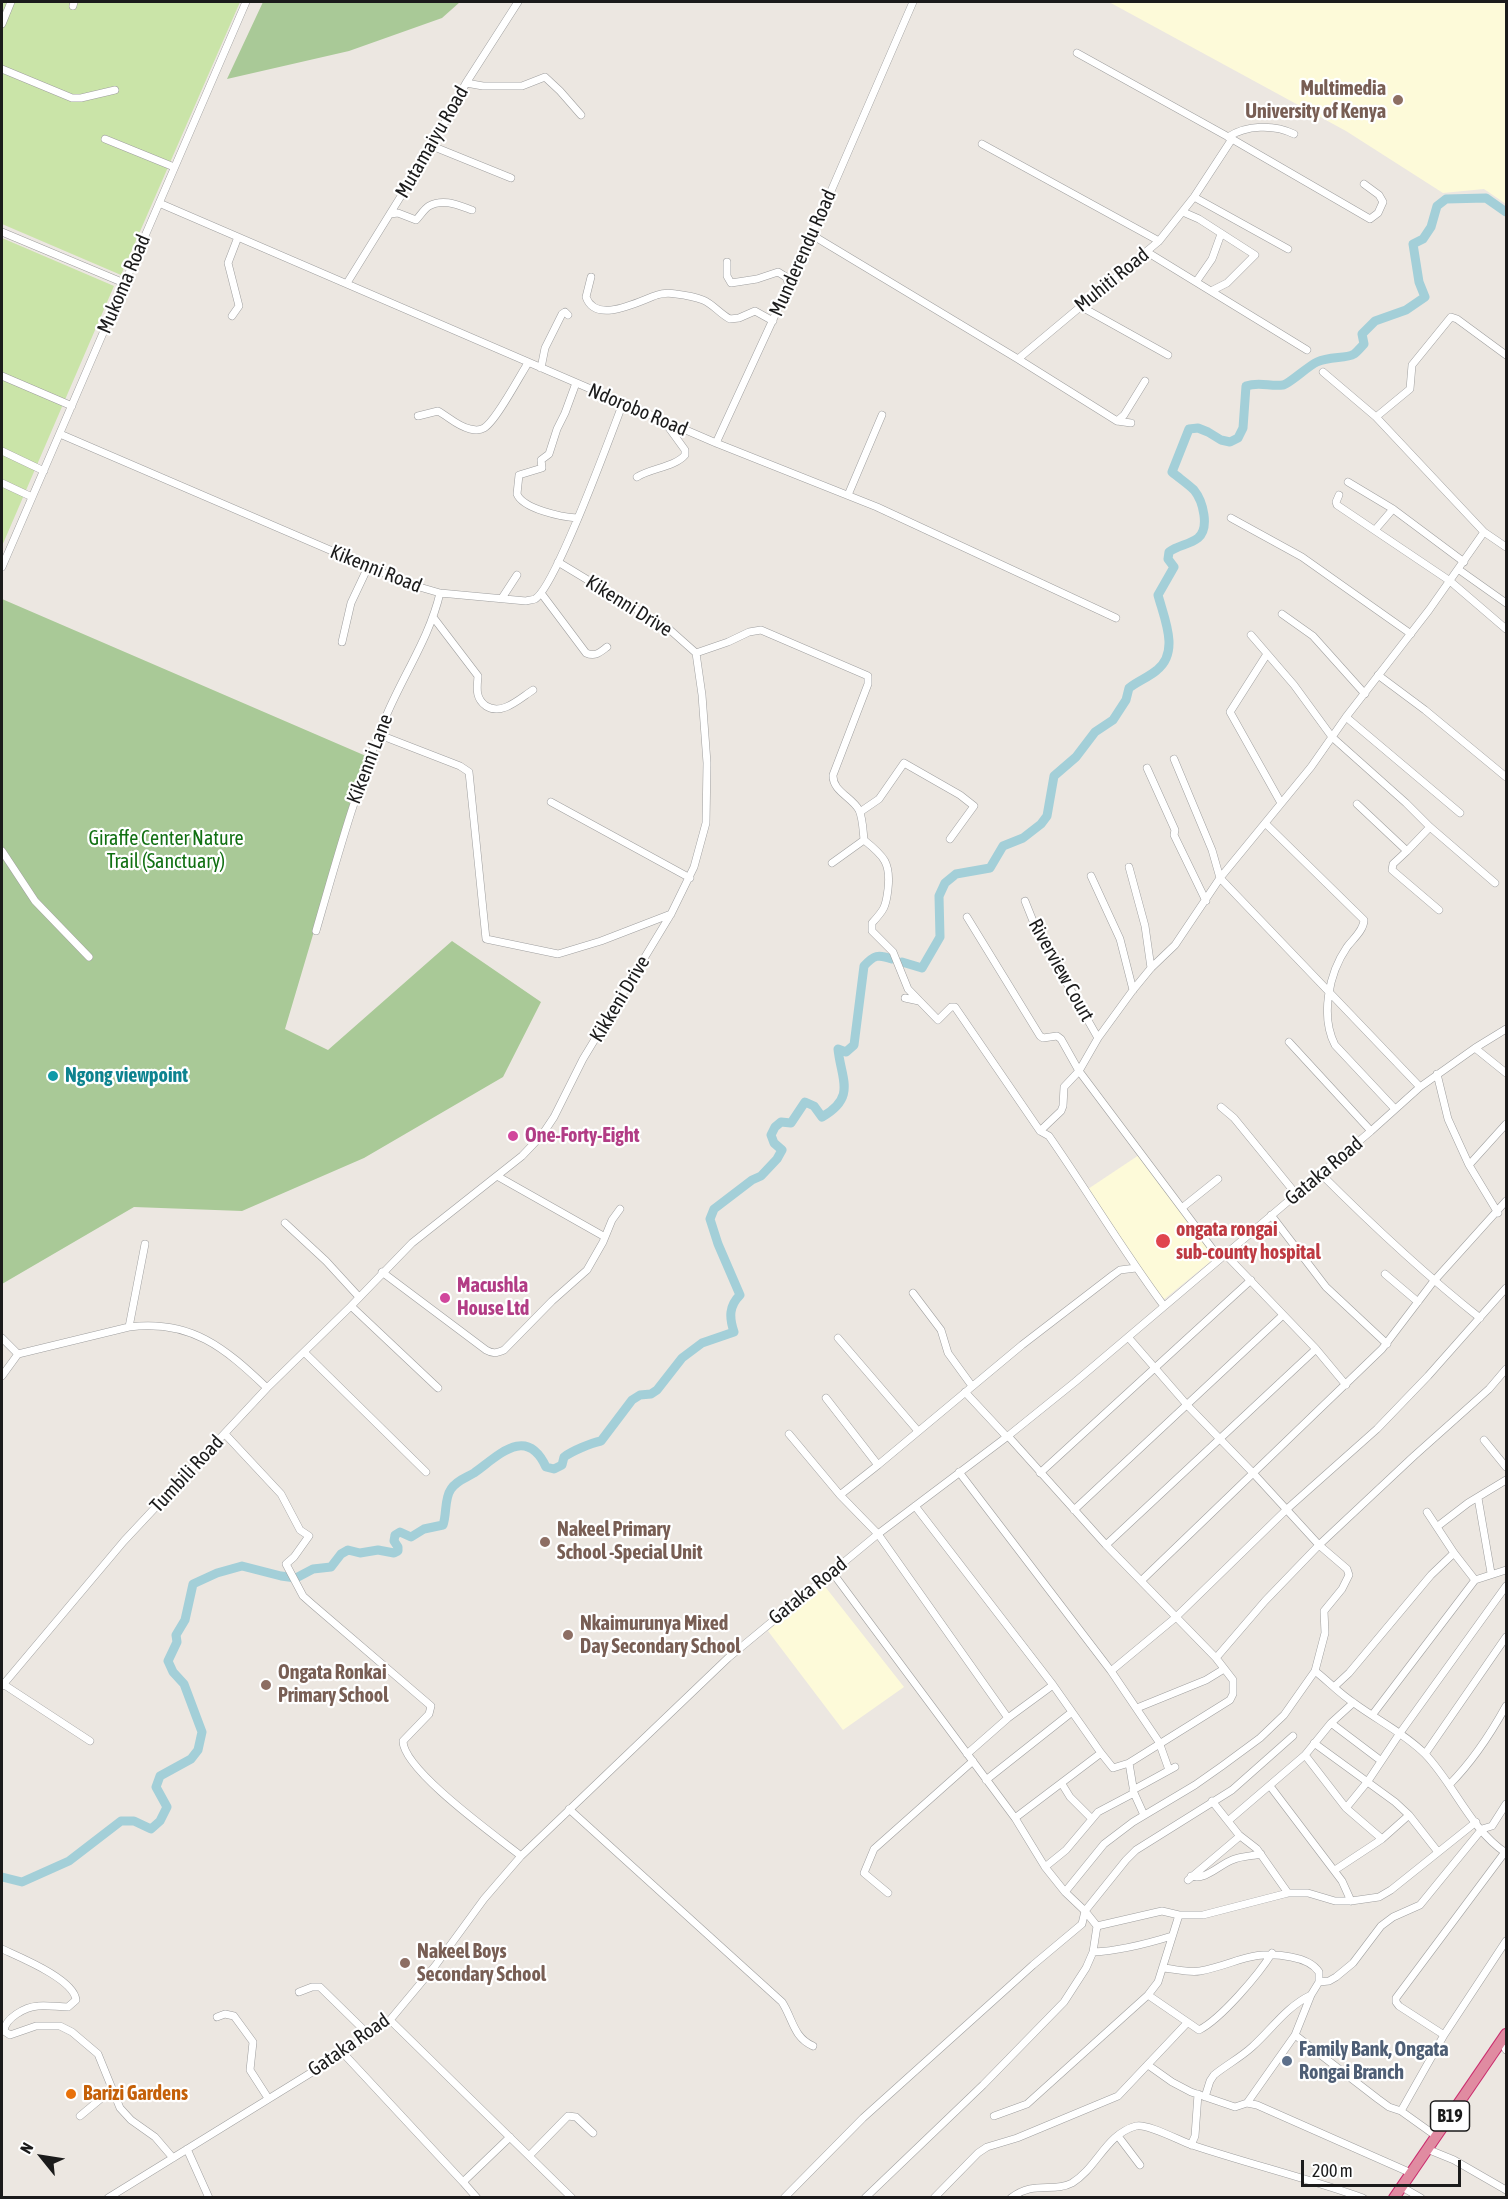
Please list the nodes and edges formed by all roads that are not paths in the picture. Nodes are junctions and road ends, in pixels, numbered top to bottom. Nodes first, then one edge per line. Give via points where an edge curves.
1 (11, 2) edge
2 (246, 2) edge
3 (518, 2) edge
4 (913, 2) edge
5 (2, 24) edge
6 (1077, 53) dead end
7 (2, 69) edge
8 (466, 83) junction
9 (115, 90) dead end
10 (581, 115) dead end
11 (1294, 134) dead end
12 (1230, 138) junction
13 (105, 139) dead end
14 (982, 144) dead end
15 (432, 146) junction
16 (174, 167) junction
17 (511, 178) dead end
18 (1364, 184) dead end
19 (1194, 197) junction
20 (159, 203) junction
21 (472, 210) dead end
22 (1183, 212) junction
23 (390, 214) junction
24 (2, 232) edge
25 (1221, 234) junction
26 (812, 235) junction
27 (238, 237) junction
28 (1159, 241) junction
29 (1288, 249) dead end
30 (1147, 252) junction
31 (727, 262) dead end
32 (591, 277) dead end
33 (1196, 282) junction
34 (124, 283) junction
35 (347, 283) junction
36 (789, 285) junction
37 (1211, 291) junction
38 (1080, 306) junction
39 (568, 315) dead end
40 (232, 316) dead end
41 (773, 321) junction
42 (1307, 350) dead end
43 (1168, 355) dead end
44 (1506, 355) edge
45 (1018, 359) junction
46 (528, 363) junction
47 (541, 369) junction
48 (1323, 372) dead end
49 (2, 376) edge
50 (1145, 381) dead end
51 (576, 383) junction
52 (623, 403) junction
53 (72, 406) junction
54 (882, 415) dead end
55 (418, 416) dead end
56 (1376, 417) junction
57 (662, 419) junction
58 (1117, 421) junction
59 (1131, 423) dead end
60 (60, 434) junction
61 (716, 443) junction
62 (2, 451) edge
63 (44, 471) junction
64 (637, 477) dead end
65 (1348, 482) dead end
66 (2, 483) edge
67 (848, 495) junction
68 (1339, 495) dead end
69 (32, 498) junction
70 (1393, 509) junction
71 (577, 518) junction
72 (1231, 518) dead end
73 (1375, 530) junction
74 (1484, 532) junction
75 (1506, 547) edge
76 (558, 562) junction
77 (1464, 562) junction
78 (2, 567) edge
79 (368, 567) junction
80 (1458, 569) junction
81 (517, 575) dead end
82 (1450, 581) junction
83 (440, 593) junction
84 (541, 593) junction
85 (502, 598) junction
86 (1506, 603) edge
87 (1282, 614) dead end
88 (433, 616) junction
89 (1116, 618) dead end
90 (1506, 629) edge
91 (1411, 634) junction
92 (1251, 635) dead end
93 (342, 642) dead end
94 (607, 647) dead end
95 (696, 653) junction
96 (1267, 654) junction
97 (1378, 675) junction
98 (532, 690) dead end
99 (1365, 694) junction
100 (1346, 717) junction
101 (380, 735) junction
102 (1332, 737) junction
103 (1173, 759) dead end
104 (1147, 768) dead end
105 (1506, 777) edge
106 (551, 802) dead end
107 (1281, 803) junction
108 (1357, 804) dead end
109 (860, 812) junction
110 (1460, 813) dead end
111 (1265, 823) junction
112 (1430, 827) junction
113 (950, 839) dead end
114 (864, 840) junction
115 (2, 850) edge
116 (1407, 851) junction
117 (832, 863) dead end
118 (1129, 867) dead end
119 (1091, 876) dead end
120 (690, 878) junction
121 (1220, 878) junction
122 (1495, 883) dead end
123 (1206, 901) junction
124 (1025, 902) dead end
125 (1439, 910) dead end
126 (671, 914) junction
127 (967, 917) dead end
128 (316, 931) dead end
129 (89, 957) dead end
130 (1151, 968) junction
131 (1133, 990) junction
132 (1329, 991) junction
133 (905, 998) dead end
134 (919, 1001) junction
135 (1506, 1029) edge
136 (1098, 1038) junction
137 (1289, 1042) dead end
138 (1475, 1048) junction
139 (1079, 1071) junction
140 (1506, 1073) edge
141 (1437, 1074) junction
142 (1420, 1087) junction
143 (1221, 1107) dead end
144 (1395, 1109) junction
145 (1506, 1124) edge
146 (1040, 1131) junction
147 (1371, 1131) junction
148 (1469, 1165) junction
149 (1320, 1173) junction
150 (497, 1176) junction
151 (1218, 1179) dead end
152 (1296, 1194) junction
153 (1506, 1201) edge
154 (1183, 1207) junction
155 (620, 1209) dead end
156 (1498, 1213) junction
157 (1271, 1215) junction
158 (285, 1223) dead end
159 (605, 1237) junction
160 (145, 1244) dead end
161 (1223, 1257) junction
162 (1136, 1268) junction
163 (382, 1272) junction
164 (1385, 1274) dead end
165 (1251, 1280) junction
166 (1433, 1282) junction
167 (1506, 1288) edge
168 (913, 1293) dead end
169 (359, 1297) junction
170 (1418, 1302) junction
171 (351, 1306) junction
172 (1164, 1306) junction
173 (1284, 1315) junction
174 (1480, 1318) junction
175 (129, 1328) junction
176 (1128, 1337) junction
177 (2, 1338) edge
178 (838, 1338) dead end
179 (1387, 1344) junction
180 (1316, 1349) junction
181 (304, 1352) junction
182 (18, 1354) junction
183 (1155, 1367) junction
184 (1506, 1370) edge
185 (2, 1376) edge
186 (1346, 1384) junction
187 (972, 1386) junction
188 (267, 1388) junction
189 (438, 1388) dead end
190 (965, 1392) junction
191 (826, 1398) dead end
192 (1188, 1406) junction
193 (918, 1431) junction
194 (225, 1434) junction
195 (789, 1434) dead end
196 (1007, 1437) junction
197 (1220, 1439) junction
198 (1484, 1440) dead end
199 (878, 1465) junction
200 (1506, 1467) edge
201 (426, 1472) dead end
202 (959, 1472) junction
203 (1040, 1473) junction
204 (1254, 1474) junction
205 (1506, 1480) edge
206 (840, 1495) junction
207 (1478, 1498) junction
208 (915, 1506) junction
209 (1287, 1509) junction
210 (1074, 1510) junction
211 (1427, 1512) dead end
212 (1438, 1526) junction
213 (878, 1534) junction
214 (1106, 1545) junction
215 (1319, 1545) junction
216 (1454, 1553) junction
217 (1506, 1570) edge
218 (832, 1572) junction
219 (1491, 1573) junction
220 (1475, 1580) junction
221 (1142, 1581) junction
222 (1506, 1586) edge
223 (1175, 1618) junction
224 (1506, 1637) edge
225 (1216, 1658) junction
226 (1224, 1669) junction
227 (1111, 1671) junction
228 (1315, 1671) junction
229 (2, 1685) edge
230 (1053, 1685) junction
231 (1335, 1686) junction
232 (1353, 1703) junction
233 (1506, 1706) edge
234 (1137, 1708) junction
235 (1072, 1712) junction
236 (1373, 1714) junction
237 (1008, 1718) junction
238 (1331, 1724) junction
239 (1400, 1733) junction
240 (1293, 1736) dead end
241 (90, 1741) dead end
242 (1159, 1743) junction
243 (1314, 1743) junction
244 (1101, 1753) junction
245 (967, 1754) junction
246 (1425, 1754) junction
247 (1305, 1755) junction
248 (1380, 1760) junction
249 (973, 1761) junction
250 (1129, 1763) junction
251 (986, 1780) junction
252 (1368, 1781) junction
253 (1062, 1784) junction
254 (1449, 1785) junction
255 (1270, 1786) junction
256 (1134, 1791) junction
257 (1212, 1801) junction
258 (1506, 1804) edge
259 (1346, 1808) junction
260 (568, 1809) junction
261 (1144, 1815) junction
262 (1409, 1815) junction
263 (1015, 1818) junction
264 (1092, 1819) junction
265 (1228, 1821) junction
266 (1476, 1822) junction
267 (1482, 1829) junction
268 (1240, 1836) junction
269 (1382, 1839) junction
270 (1438, 1852) junction
271 (1506, 1852) edge
272 (1261, 1854) junction
273 (521, 1856) junction
274 (1045, 1867) junction
275 (1335, 1870) junction
276 (1065, 1892) junction
277 (888, 1893) dead end
278 (1288, 1893) junction
279 (1351, 1901) junction
280 (1086, 1911) junction
281 (1179, 1915) junction
282 (1097, 1926) junction
283 (1172, 1936) junction
284 (1506, 1941) edge
285 (2, 1949) edge
286 (1093, 1952) junction
287 (1272, 1953) junction
288 (1163, 1968) junction
289 (1319, 1982) junction
290 (299, 1992) dead end
291 (1148, 1995) junction
292 (1311, 1995) junction
293 (217, 2017) dead end
294 (390, 2020) junction
295 (1187, 2023) junction
296 (369, 2034) junction
297 (1506, 2034) edge
298 (1295, 2035) junction
299 (1444, 2035) junction
300 (813, 2046) dead end
301 (343, 2053) junction
302 (1148, 2065) junction
303 (114, 2093) junction
304 (1201, 2096) junction
305 (268, 2098) junction
306 (1247, 2103) junction
307 (1401, 2111) junction
308 (80, 2116) dead end
309 (994, 2116) dead end
310 (593, 2133) dead end
311 (1118, 2136) junction
312 (1436, 2136) junction
313 (510, 2137) junction
314 (1191, 2145) junction
315 (1427, 2148) junction
316 (187, 2149) junction
317 (529, 2156) junction
318 (172, 2158) junction
319 (1140, 2165) dead end
320 (1411, 2173) junction
321 (463, 2182) junction
322 (1402, 2187) junction
323 (1506, 2190) edge
324 (108, 2198) edge
325 (209, 2198) edge
326 (477, 2198) edge
327 (572, 2198) edge
328 (784, 2198) edge
329 (865, 2198) edge
330 (934, 2198) edge
331 (1011, 2198) edge
332 (1363, 2198) edge
333 (1394, 2198) edge
334 (1421, 2198) edge

1 - 5 street
2 - 16 street, Mukoma Road
3 - 8 street, Mutamaiyu Road
4 - 26 street, Munderendu Road
6 - 12 street
7 - 9 street via 72,98
8 - 10 street via 522,86 545,77
8 - 15 street, Mutamaiyu Road
11 - 12 street via 1278,128 1257,128 1244,129
12 - 18 street via 1370,219 1383,202
12 - 19 street, Muhiti Road
13 - 16 street
14 - 28 street
15 - 17 street
15 - 23 street, Mutamaiyu Road
16 - 20 street, Mukoma Road
19 - 22 street, Muhiti Road
19 - 29 street
20 - 27 street, Ndorobo Road
20 - 34 street, Mukoma Road
21 - 23 street via 440,203 430,206 416,220
22 - 25 street
22 - 28 street, Muhiti Road
23 - 35 street, Mutamaiyu Road
24 - 34 street
25 - 33 street via 1212,260
25 - 37 street via 1255,255 1227,283
26 - 36 street, Munderendu Road
26 - 45 street
27 - 35 street, Ndorobo Road
27 - 40 street via 228,263 239,306
28 - 30 street, Muhiti Road
30 - 33 street
30 - 38 street, Muhiti Road
31 - 36 street via 726,276 731,283 778,272
32 - 41 street via 586,297 590,305 599,309 612,310 658,294 675,294 703,300 730,319 755,311
33 - 37 street
34 - 53 street, Mukoma Road
35 - 46 street, Ndorobo Road
36 - 41 street, Munderendu Road
37 - 42 street
38 - 43 street
38 - 45 street, Muhiti Road
39 - 47 street via 562,314 544,350
41 - 61 street, Munderendu Road
44 - 56 street via 1451,317 1412,366 1410,388
45 - 58 street
46 - 47 street, Ndorobo Road
46 - 55 street via 484,428 468,429 438,411
47 - 51 street, Ndorobo Road
48 - 56 street
49 - 53 street
50 - 58 street
51 - 52 street, Ndorobo Road
51 - 71 street via 549,454 541,461 542,468 519,475 517,494 521,501 553,514
52 - 57 street, Ndorobo Road
52 - 71 street
53 - 60 street, Mukoma Road
54 - 67 street
56 - 74 street
57 - 61 street, Ndorobo Road
57 - 64 street via 685,455
58 - 59 street
60 - 63 street, Mukoma Road
60 - 79 street, Kikenni Road
61 - 67 street, Ndorobo Road
62 - 63 street
63 - 69 street, Mukoma Road
65 - 70 street
66 - 69 street
67 - 89 street, Ndorobo Road
68 - 73 street via 1337,505
69 - 78 street, Mukoma Road
70 - 73 street
70 - 77 street
71 - 76 street
72 - 91 street via 1302,557
73 - 82 street
74 - 75 street
74 - 77 street
76 - 84 street
76 - 95 street, Kikenni Drive via 669,629
77 - 80 street
79 - 83 street, Kikenni Road via 409,585
79 - 93 street via 351,603
80 - 82 street
80 - 86 street
81 - 85 street
82 - 90 street
82 - 91 street
83 - 85 street, Kikenni Road
83 - 88 street, Kikenni Lane
84 - 85 street, Kikenni Road via 532,600
84 - 94 street via 586,653 596,655
87 - 99 street via 1313,636
88 - 98 street via 478,676 477,694 483,704 498,710
88 - 101 street, Kikenni Lane
91 - 97 street
92 - 96 street
95 - 109 street via 761,630 868,676 833,775 836,788
95 - 120 street, Kikkeni Drive via 707,763 706,823
96 - 102 street
96 - 107 street via 1230,712
97 - 99 street
97 - 105 street
99 - 100 street
100 - 102 street
100 - 110 street
101 - 126 street via 469,772 486,939 558,954
101 - 128 street, Kikenni Lane via 356,795
102 - 107 street
102 - 112 street
103 - 121 street
104 - 123 street
106 - 120 street
107 - 111 street
108 - 116 street
109 - 113 street via 879,798 904,763 974,806
109 - 114 street
111 - 121 street
111 - 132 street via 1364,920 1341,958
112 - 116 street
112 - 122 street
114 - 117 street
114 - 134 street via 885,860 890,873 886,906 872,923 872,931 892,952 905,985
115 - 129 street via 42,910
116 - 125 street via 1392,870
118 - 130 street via 1145,926
119 - 131 street via 1120,939
120 - 126 street, Kikkeni Drive
121 - 123 street
121 - 132 street
123 - 130 street via 1175,945
124 - 136 street, Riverview Court via 1037,931
126 - 150 street, Kikkeni Drive via 583,1059 554,1117 542,1135
127 - 139 street via 1040,1036 1059,1037
130 - 131 street
131 - 136 street
132 - 142 street
132 - 144 street via 1328,1020 1335,1045
133 - 134 street
134 - 146 street via 940,1020 955,1007
135 - 138 street, Gataka Road
136 - 139 street
137 - 147 street
138 - 140 street
138 - 141 street, Gataka Road
139 - 146 street via 1064,1087 1061,1112
139 - 154 street
141 - 142 street, Gataka Road
141 - 148 street via 1448,1119
142 - 144 street, Gataka Road
143 - 152 street
144 - 147 street, Gataka Road
145 - 148 street
146 - 162 street via 1049,1137 1089,1193
147 - 149 street, Gataka Road
148 - 156 street
149 - 152 street, Gataka Road
149 - 166 street
150 - 159 street
150 - 163 street, Kikkeni Drive
151 - 154 street
152 - 157 street, Gataka Road
153 - 156 street
154 - 161 street
155 - 159 street
156 - 166 street
157 - 161 street, Gataka Road
157 - 179 street via 1326,1287
158 - 169 street
159 - 163 street via 586,1270 504,1350 496,1353 486,1350
160 - 175 street
161 - 165 street
161 - 172 street, Gataka Road
162 - 172 street
162 - 187 street via 1113,1275
163 - 169 street, Tumbili Road
164 - 170 street
165 - 173 street
165 - 183 street
166 - 170 street
166 - 174 street
167 - 174 street
168 - 187 street via 941,1330 948,1353
169 - 171 street, Tumbili Road
170 - 179 street
171 - 181 street, Tumbili Road
171 - 189 street
172 - 176 street, Gataka Road
173 - 180 street
173 - 192 street
174 - 209 street via 1377,1429
175 - 182 street
175 - 188 street via 164,1327 213,1342
176 - 183 street
176 - 196 street, Gataka Road
177 - 182 street
178 - 193 street
179 - 186 street
180 - 186 street
180 - 197 street
181 - 188 street, Tumbili Road
181 - 201 street
182 - 185 street
183 - 192 street
183 - 203 street
184 - 215 street
186 - 204 street
187 - 190 street
188 - 194 street, Tumbili Road
190 - 193 street
190 - 196 street
191 - 199 street
192 - 197 street
192 - 210 street
193 - 199 street
194 - 229 street, Tumbili Road via 124,1541
194 - 273 street via 281,1494 300,1530 309,1536 286,1564 298,1586 312,1604 431,1706 429,1714 403,1741 411,1762 439,1790
195 - 206 street
196 - 202 street, Gataka Road
196 - 203 street
197 - 204 street
197 - 214 street
198 - 200 street
199 - 206 street
202 - 208 street, Gataka Road
202 - 227 street
203 - 210 street
204 - 209 street
204 - 221 street
205 - 207 street
206 - 213 street
207 - 212 street
207 - 219 street
208 - 213 street, Gataka Road
208 - 230 street
209 - 215 street
209 - 223 street
210 - 214 street
211 - 212 street
212 - 216 street
213 - 218 street, Gataka Road
213 - 237 street
214 - 221 street
215 - 225 street
215 - 228 street via 1349,1575 1324,1611 1325,1633
216 - 220 street
216 - 231 street
217 - 219 street
218 - 245 street
218 - 260 street, Gataka Road via 728,1658
219 - 220 street
220 - 236 street
221 - 223 street
222 - 239 street
223 - 225 street
223 - 227 street
224 - 246 street
225 - 226 street
226 - 234 street
226 - 242 street via 1235,1687 1230,1700
227 - 234 street
228 - 231 street
228 - 261 street via 1284,1715 1260,1738 1195,1785
229 - 241 street
230 - 235 street
230 - 237 street
231 - 232 street
232 - 236 street
232 - 238 street
233 - 254 street via 1475,1756
234 - 242 street
235 - 244 street
235 - 251 street
236 - 239 street
237 - 245 street
238 - 243 street
238 - 248 street
239 - 246 street
239 - 248 street
240 - 257 street via 1232,1790
242 - 250 street
242 - 256 street via 1172,1768
243 - 247 street
243 - 252 street
244 - 250 street via 1113,1768
244 - 253 street
245 - 249 street
246 - 254 street
247 - 255 street
247 - 259 street
248 - 252 street
249 - 251 street
249 - 277 street via 872,1851 864,1873
250 - 256 street
251 - 263 street
252 - 259 street
252 - 262 street
253 - 263 street
253 - 264 street
254 - 266 street
255 - 265 street
255 - 275 street
256 - 261 street
256 - 264 street
257 - 265 street
257 - 280 street via 1136,1850
258 - 267 street via 1492,1826
259 - 269 street
260 - 273 street, Gataka Road
260 - 300 street via 782,2002 796,2033
261 - 276 street via 1104,1844
262 - 269 street
262 - 270 street
263 - 274 street
264 - 274 street via 1068,1848
265 - 268 street
266 - 267 street
266 - 270 street
267 - 271 street
267 - 289 street via 1420,1905 1381,1926 1353,1963 1329,1982
268 - 272 street
268 - 272 street via 1189,1878 1198,1878 1234,1859
269 - 275 street
270 - 279 street via 1379,1897
271 - 299 street via 1396,1998 1400,2006
272 - 278 street
273 - 294 street, Gataka Road
274 - 276 street
275 - 279 street
276 - 280 street
278 - 279 street
278 - 281 street via 1223,1911
280 - 282 street
280 - 328 street via 1082,1924 863,2118
281 - 282 street via 1162,1911
281 - 283 street
282 - 286 street
283 - 286 street
283 - 288 street
284 - 299 street
285 - 303 street via 42,1967 73,1991 76,2000 68,2007 29,2008 6,2022 4,2031 10,2035 36,2026 66,2028 98,2054
286 - 329 street via 1064,2002
287 - 288 street via 1201,1971
287 - 289 street via 1313,1964 1319,1972
287 - 295 street via 1242,1992 1203,2028 1199,2030
288 - 291 street
289 - 292 street
290 - 296 street via 320,1987
291 - 295 street
291 - 309 street via 1027,2104
292 - 298 street
292 - 304 street via 1279,2018 1253,2047 1214,2075
293 - 305 street via 234,2016 251,2038 250,2070
294 - 296 street, Gataka Road
294 - 313 street
295 - 302 street
296 - 301 street, Gataka Road
297 - 312 highway, B19
298 - 306 street
298 - 307 street via 1389,2107
299 - 307 street
301 - 305 street, Gataka Road
301 - 321 street
302 - 304 street
302 - 330 street via 1118,2096 987,2147
303 - 308 street via 104,2096
303 - 318 street via 125,2115 155,2136
304 - 306 street via 1235,2107
304 - 314 street
305 - 316 street, Gataka Road
306 - 320 street
307 - 312 street
310 - 317 street via 571,2115
311 - 314 street via 1142,2125
311 - 319 street
311 - 331 street via 1071,2183 1029,2187
312 - 315 highway, B19
313 - 317 street
313 - 321 street
314 - 332 street
315 - 320 highway, B19
315 - 323 street
316 - 318 street, Gataka Road
316 - 325 street
317 - 327 street
318 - 324 street, Gataka Road
320 - 322 highway, B19
321 - 326 street
322 - 333 highway, B19
322 - 334 street

